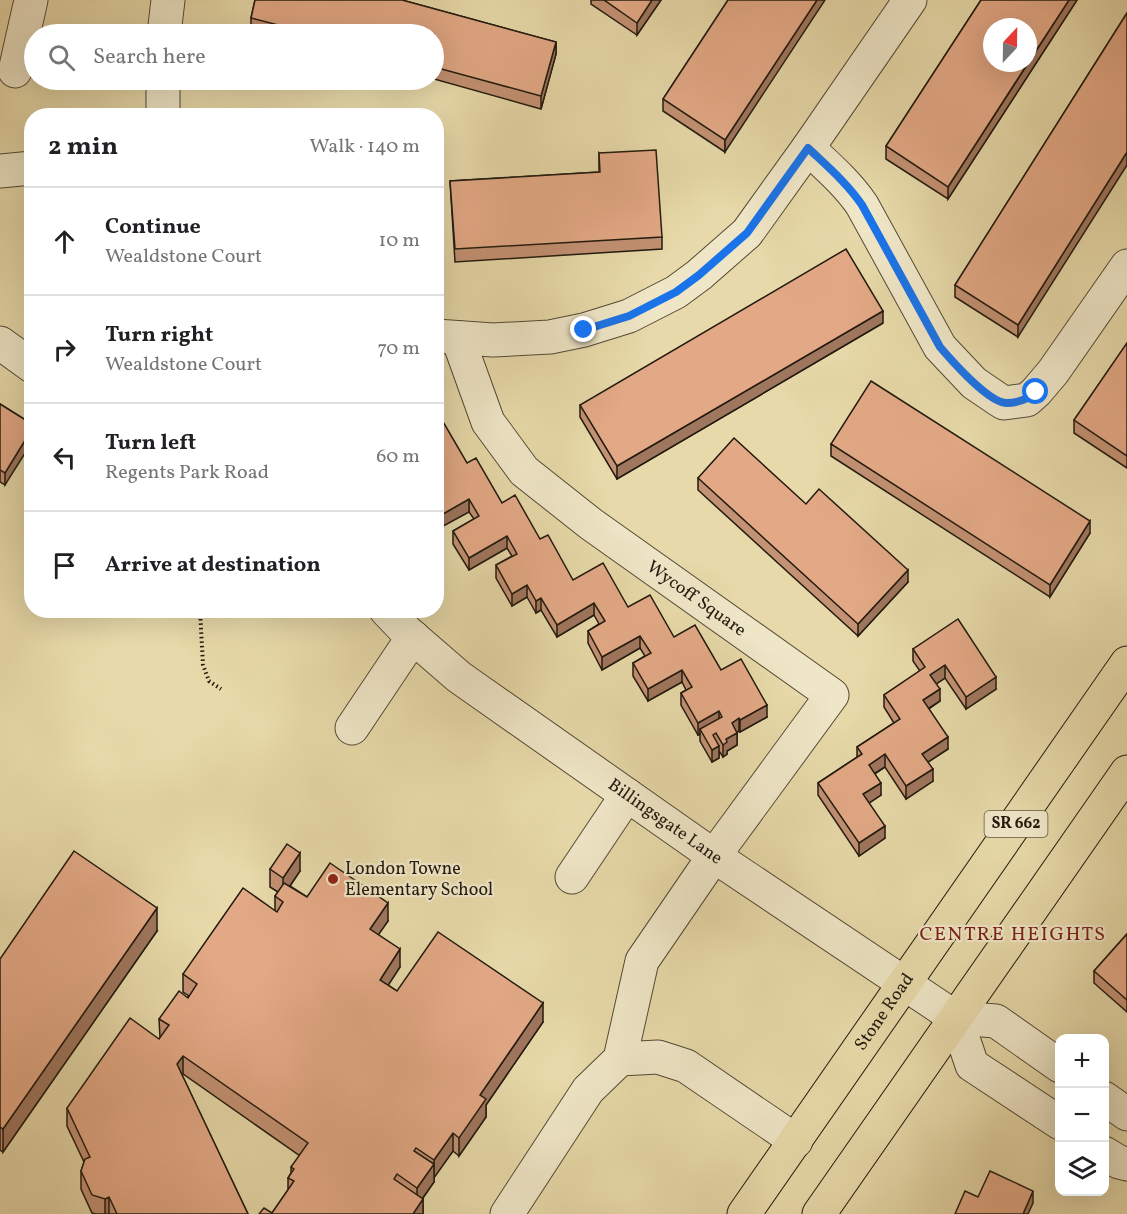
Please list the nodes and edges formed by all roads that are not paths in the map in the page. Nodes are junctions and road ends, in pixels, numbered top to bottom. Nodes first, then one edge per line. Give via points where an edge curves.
1 (31, 0) edge
2 (168, 0) edge
3 (910, 0) edge
4 (26, 24) edge
5 (165, 24) edge
6 (24, 31) edge
7 (15, 71) dead end
8 (163, 90) edge
9 (163, 108) edge
10 (808, 148) junction
11 (24, 169) edge
12 (0, 171) edge
13 (1127, 266) edge
14 (449, 337) edge
15 (0, 343) edge
16 (24, 360) edge
17 (394, 618) edge
18 (413, 637) junction
19 (1127, 663) edge
20 (352, 728) dead end
21 (1127, 772) edge
22 (627, 795) junction
23 (714, 856) junction
24 (572, 877) dead end
25 (904, 984) junction
26 (956, 1018) junction
27 (620, 1059) junction
28 (1055, 1063) edge
29 (1109, 1101) edge
30 (1127, 1114) edge
31 (1055, 1120) edge
32 (796, 1141) junction
33 (1109, 1156) edge
34 (1127, 1164) edge
35 (507, 1214) edge
36 (744, 1214) edge
37 (819, 1214) edge

1 - 4 street
2 - 5 street
3 - 10 street
6 - 7 street
8 - 9 street
10 - 13 street via 862,205 940,347 974,383 1004,403 1027,400 1036,392
10 - 14 street via 747,233 676,292 629,316 550,337
11 - 12 street
14 - 23 street, Wycoff Square via 461,347 488,422 524,471 591,524 832,695
15 - 16 street
17 - 18 street, Billingsgate Lane
18 - 20 street
18 - 22 street, Billingsgate Lane via 459,677
19 - 25 main road, Stone Road / SR 662
21 - 26 main road
22 - 23 street, Billingsgate Lane
22 - 24 street
23 - 25 street, Billingsgate Lane
23 - 27 street via 642,960
25 - 26 street, Billingsgate Lane
25 - 32 main road, Stone Road / SR 662
26 - 28 street via 996,1022
26 - 31 street via 972,1065
26 - 37 main road
27 - 32 street via 658,1057 686,1066
27 - 35 street via 588,1090
29 - 30 street
32 - 36 main road, Stone Road / SR 662
33 - 34 street

